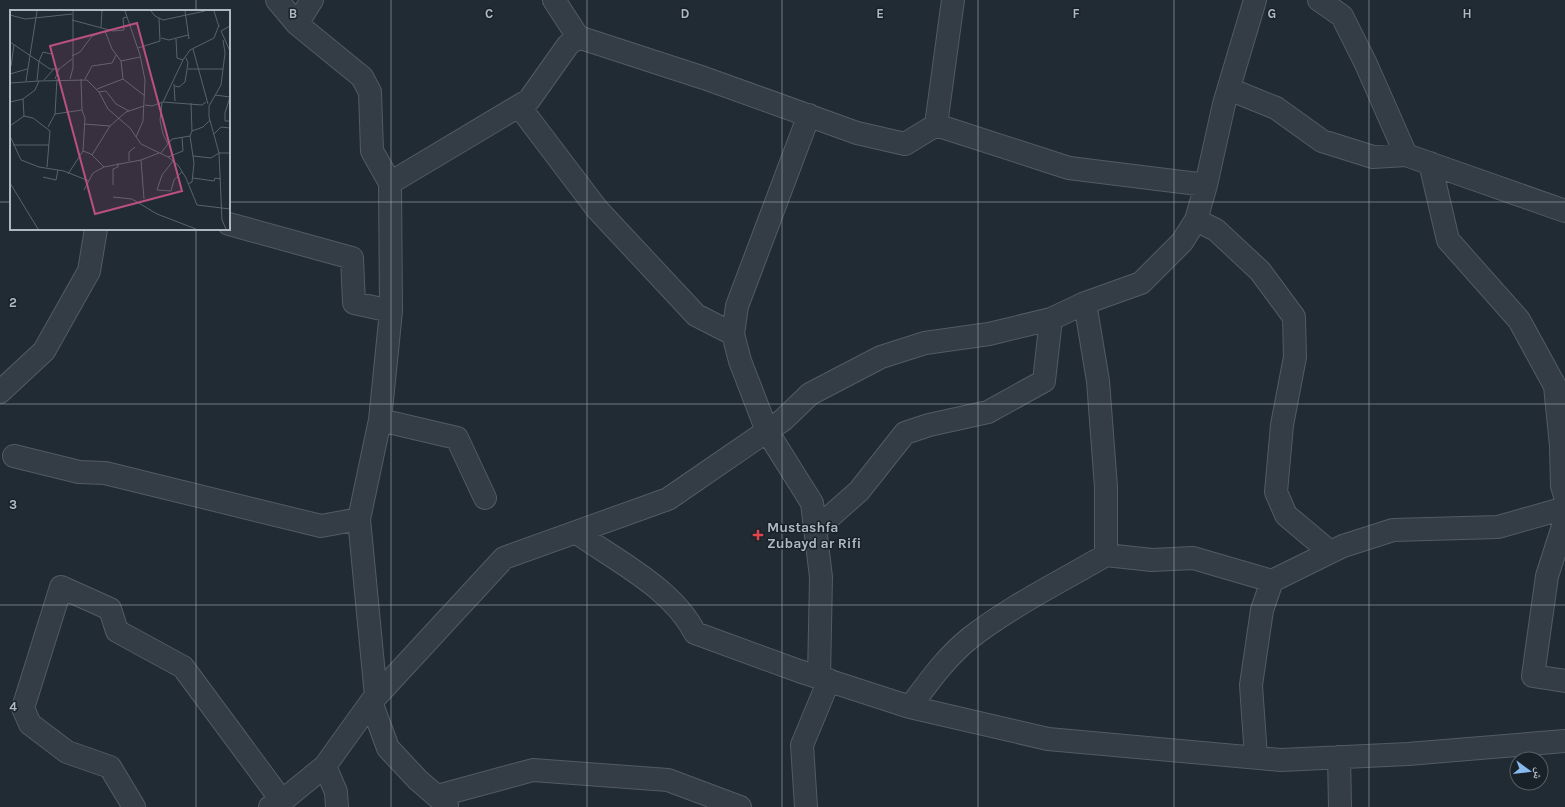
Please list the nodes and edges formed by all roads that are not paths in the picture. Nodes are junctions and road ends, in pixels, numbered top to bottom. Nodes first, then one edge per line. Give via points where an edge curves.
1 (277, 0) edge
2 (312, 0) edge
3 (554, 0) edge
4 (953, 0) edge
5 (1255, 0) edge
6 (1318, 0) edge
7 (1345, 8) edge
8 (297, 24) junction
9 (578, 37) junction
10 (1229, 89) junction
11 (519, 106) junction
12 (809, 115) junction
13 (936, 126) junction
14 (1406, 155) junction
15 (1430, 164) junction
16 (390, 182) junction
17 (1206, 185) junction
18 (1565, 211) edge
19 (1196, 220) junction
20 (230, 224) edge
21 (96, 230) edge
22 (1085, 303) junction
23 (391, 312) junction
24 (1051, 319) junction
25 (734, 334) junction
26 (0, 392) edge
27 (380, 420) junction
28 (767, 431) junction
29 (14, 456) dead end
30 (1565, 496) edge
31 (485, 498) dead end
32 (1565, 508) edge
33 (359, 519) junction
34 (1565, 520) edge
35 (815, 530) junction
36 (576, 533) junction
37 (1330, 552) junction
38 (1106, 555) junction
39 (1272, 581) junction
40 (824, 679) junction
41 (1565, 681) edge
42 (373, 699) junction
43 (910, 708) junction
44 (1565, 741) edge
45 (1256, 757) junction
46 (1339, 757) junction
47 (325, 766) junction
48 (443, 801) edge
49 (276, 804) edge
50 (134, 807) edge
51 (337, 807) edge
52 (740, 807) edge
53 (806, 807) edge
54 (1340, 807) edge

1 - 8 street
2 - 8 street
3 - 9 street
4 - 13 street
5 - 10 street
6 - 7 street
7 - 14 street via 1366,64
8 - 16 street via 362,77 370,92 372,151
9 - 11 street via 568,45 529,100
9 - 12 street
10 - 14 street via 1276,108 1322,141 1373,157
10 - 17 street
11 - 16 street
11 - 25 street via 597,209 696,315
12 - 13 street via 857,132 906,144
12 - 25 street via 737,306
13 - 17 street via 1068,168
14 - 15 street
15 - 18 street
15 - 30 street via 1448,240 1519,320 1555,386 1562,486
16 - 23 street
17 - 19 street
19 - 22 street via 1182,242 1141,283
19 - 37 street via 1216,230 1260,271 1294,317 1295,357 1282,426 1276,492 1286,515
20 - 23 street via 352,258 354,303
21 - 26 street via 89,271 44,350
22 - 24 street
22 - 38 street via 1098,381 1106,487
23 - 27 street
24 - 28 street via 989,334 925,343 881,357 810,394 783,420
24 - 35 street via 1044,381 988,412 905,433 859,491
25 - 28 street via 740,361
27 - 31 street via 457,438
27 - 33 street
28 - 35 street via 812,503
28 - 36 street via 668,499
29 - 33 street via 79,472 105,473 321,526
32 - 37 street via 1498,527 1393,530
33 - 42 street
34 - 41 street via 1547,576 1533,676
35 - 40 street via 821,577
36 - 40 street via 665,594 687,618 695,633
36 - 42 street via 504,558
37 - 39 street
38 - 39 street via 1152,560 1193,558
38 - 43 street via 1017,607 970,639 934,674
39 - 45 street via 1262,610 1251,685
40 - 43 street
40 - 53 street via 802,745
42 - 47 street
42 - 48 street via 388,748 418,780
43 - 45 street via 1048,739
44 - 46 street
45 - 46 street via 1281,760
46 - 54 street
47 - 49 street
47 - 51 street via 336,792
48 - 52 street via 533,770 668,780
49 - 50 street via 183,667 117,630 110,609 60,587 23,708 30,724 67,752 110,767

